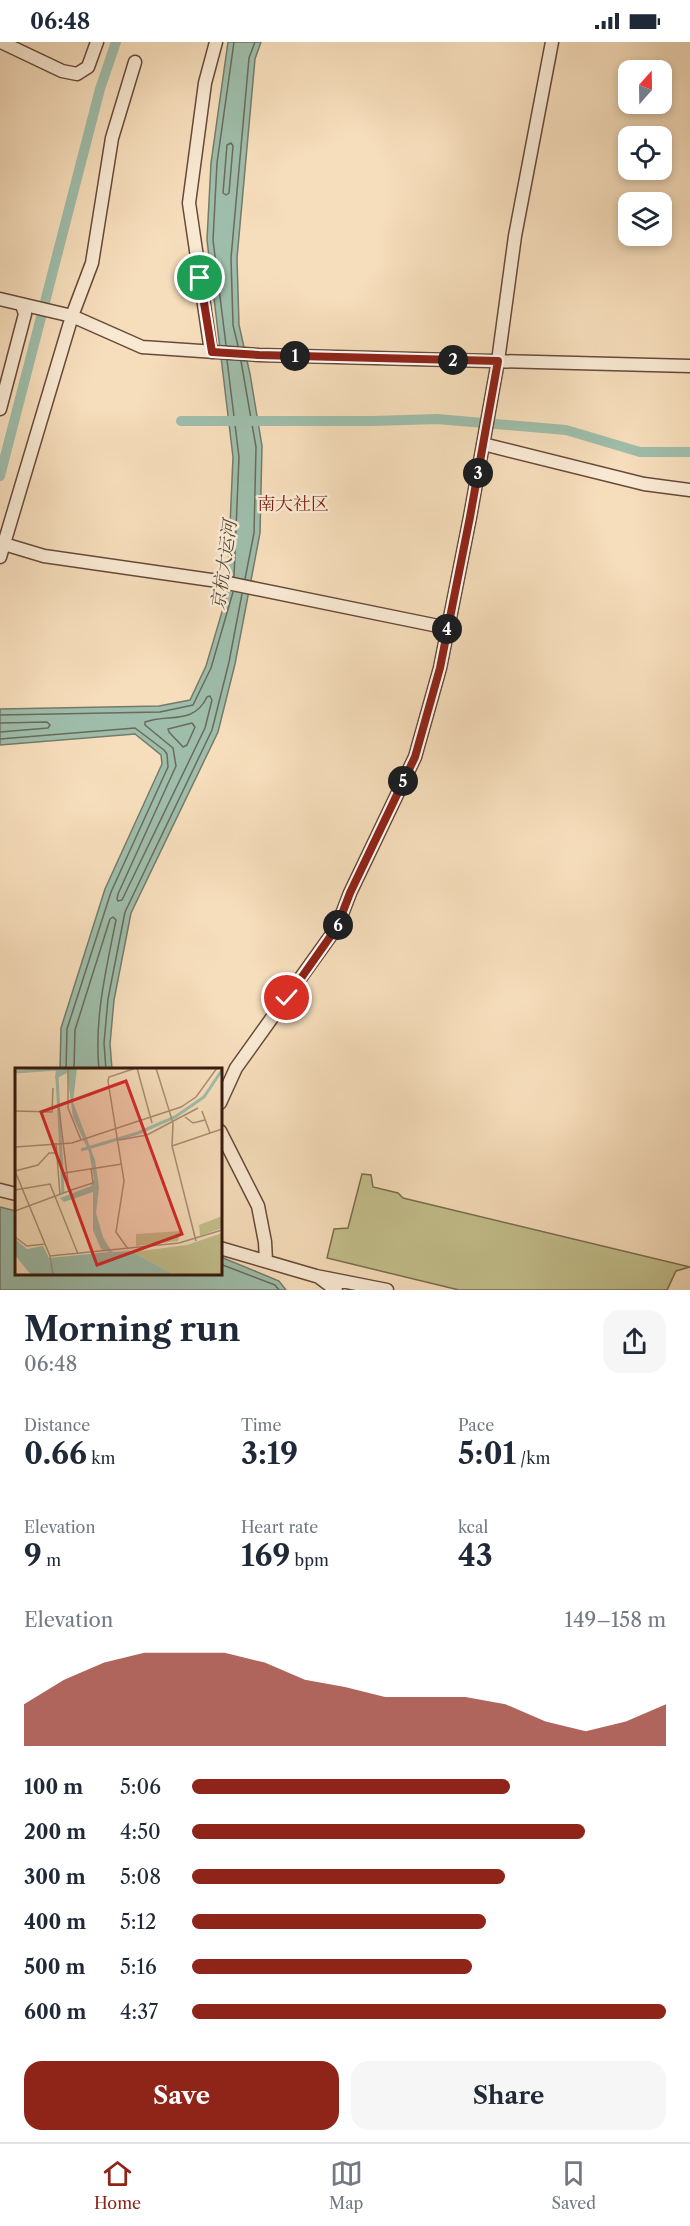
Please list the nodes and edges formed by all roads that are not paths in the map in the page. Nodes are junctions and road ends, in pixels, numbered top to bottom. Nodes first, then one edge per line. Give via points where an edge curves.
1 (1, 42) edge
2 (97, 42) edge
3 (216, 42) edge
4 (552, 42) edge
5 (135, 62) dead end
6 (0, 299) edge
7 (24, 305) junction
8 (69, 316) junction
9 (212, 352) junction
10 (498, 361) junction
11 (690, 366) edge
12 (3, 379) edge
13 (0, 409) edge
14 (483, 444) junction
15 (690, 490) edge
16 (2, 551) edge
17 (448, 628) junction
18 (222, 1099) edge
19 (222, 1135) edge
20 (0, 1190) edge
21 (15, 1194) edge
22 (222, 1249) edge
23 (266, 1261) junction
24 (316, 1276) junction
25 (336, 1290) edge
26 (387, 1290) edge

1 - 2 street via 62,71 77,74 88,67
3 - 9 street via 205,83 189,203
4 - 10 street via 515,236
5 - 8 street via 112,138 92,262
6 - 7 street
7 - 8 street
7 - 12 street via 25,314
8 - 9 street via 142,347
8 - 16 street
9 - 10 street
10 - 11 street
10 - 14 street
12 - 13 street
14 - 15 street via 644,484
14 - 17 street
16 - 17 street via 218,581
17 - 18 street via 415,757 337,927 236,1068
19 - 23 street via 258,1206
20 - 21 street
22 - 23 street
23 - 24 street
24 - 25 street
24 - 26 street

